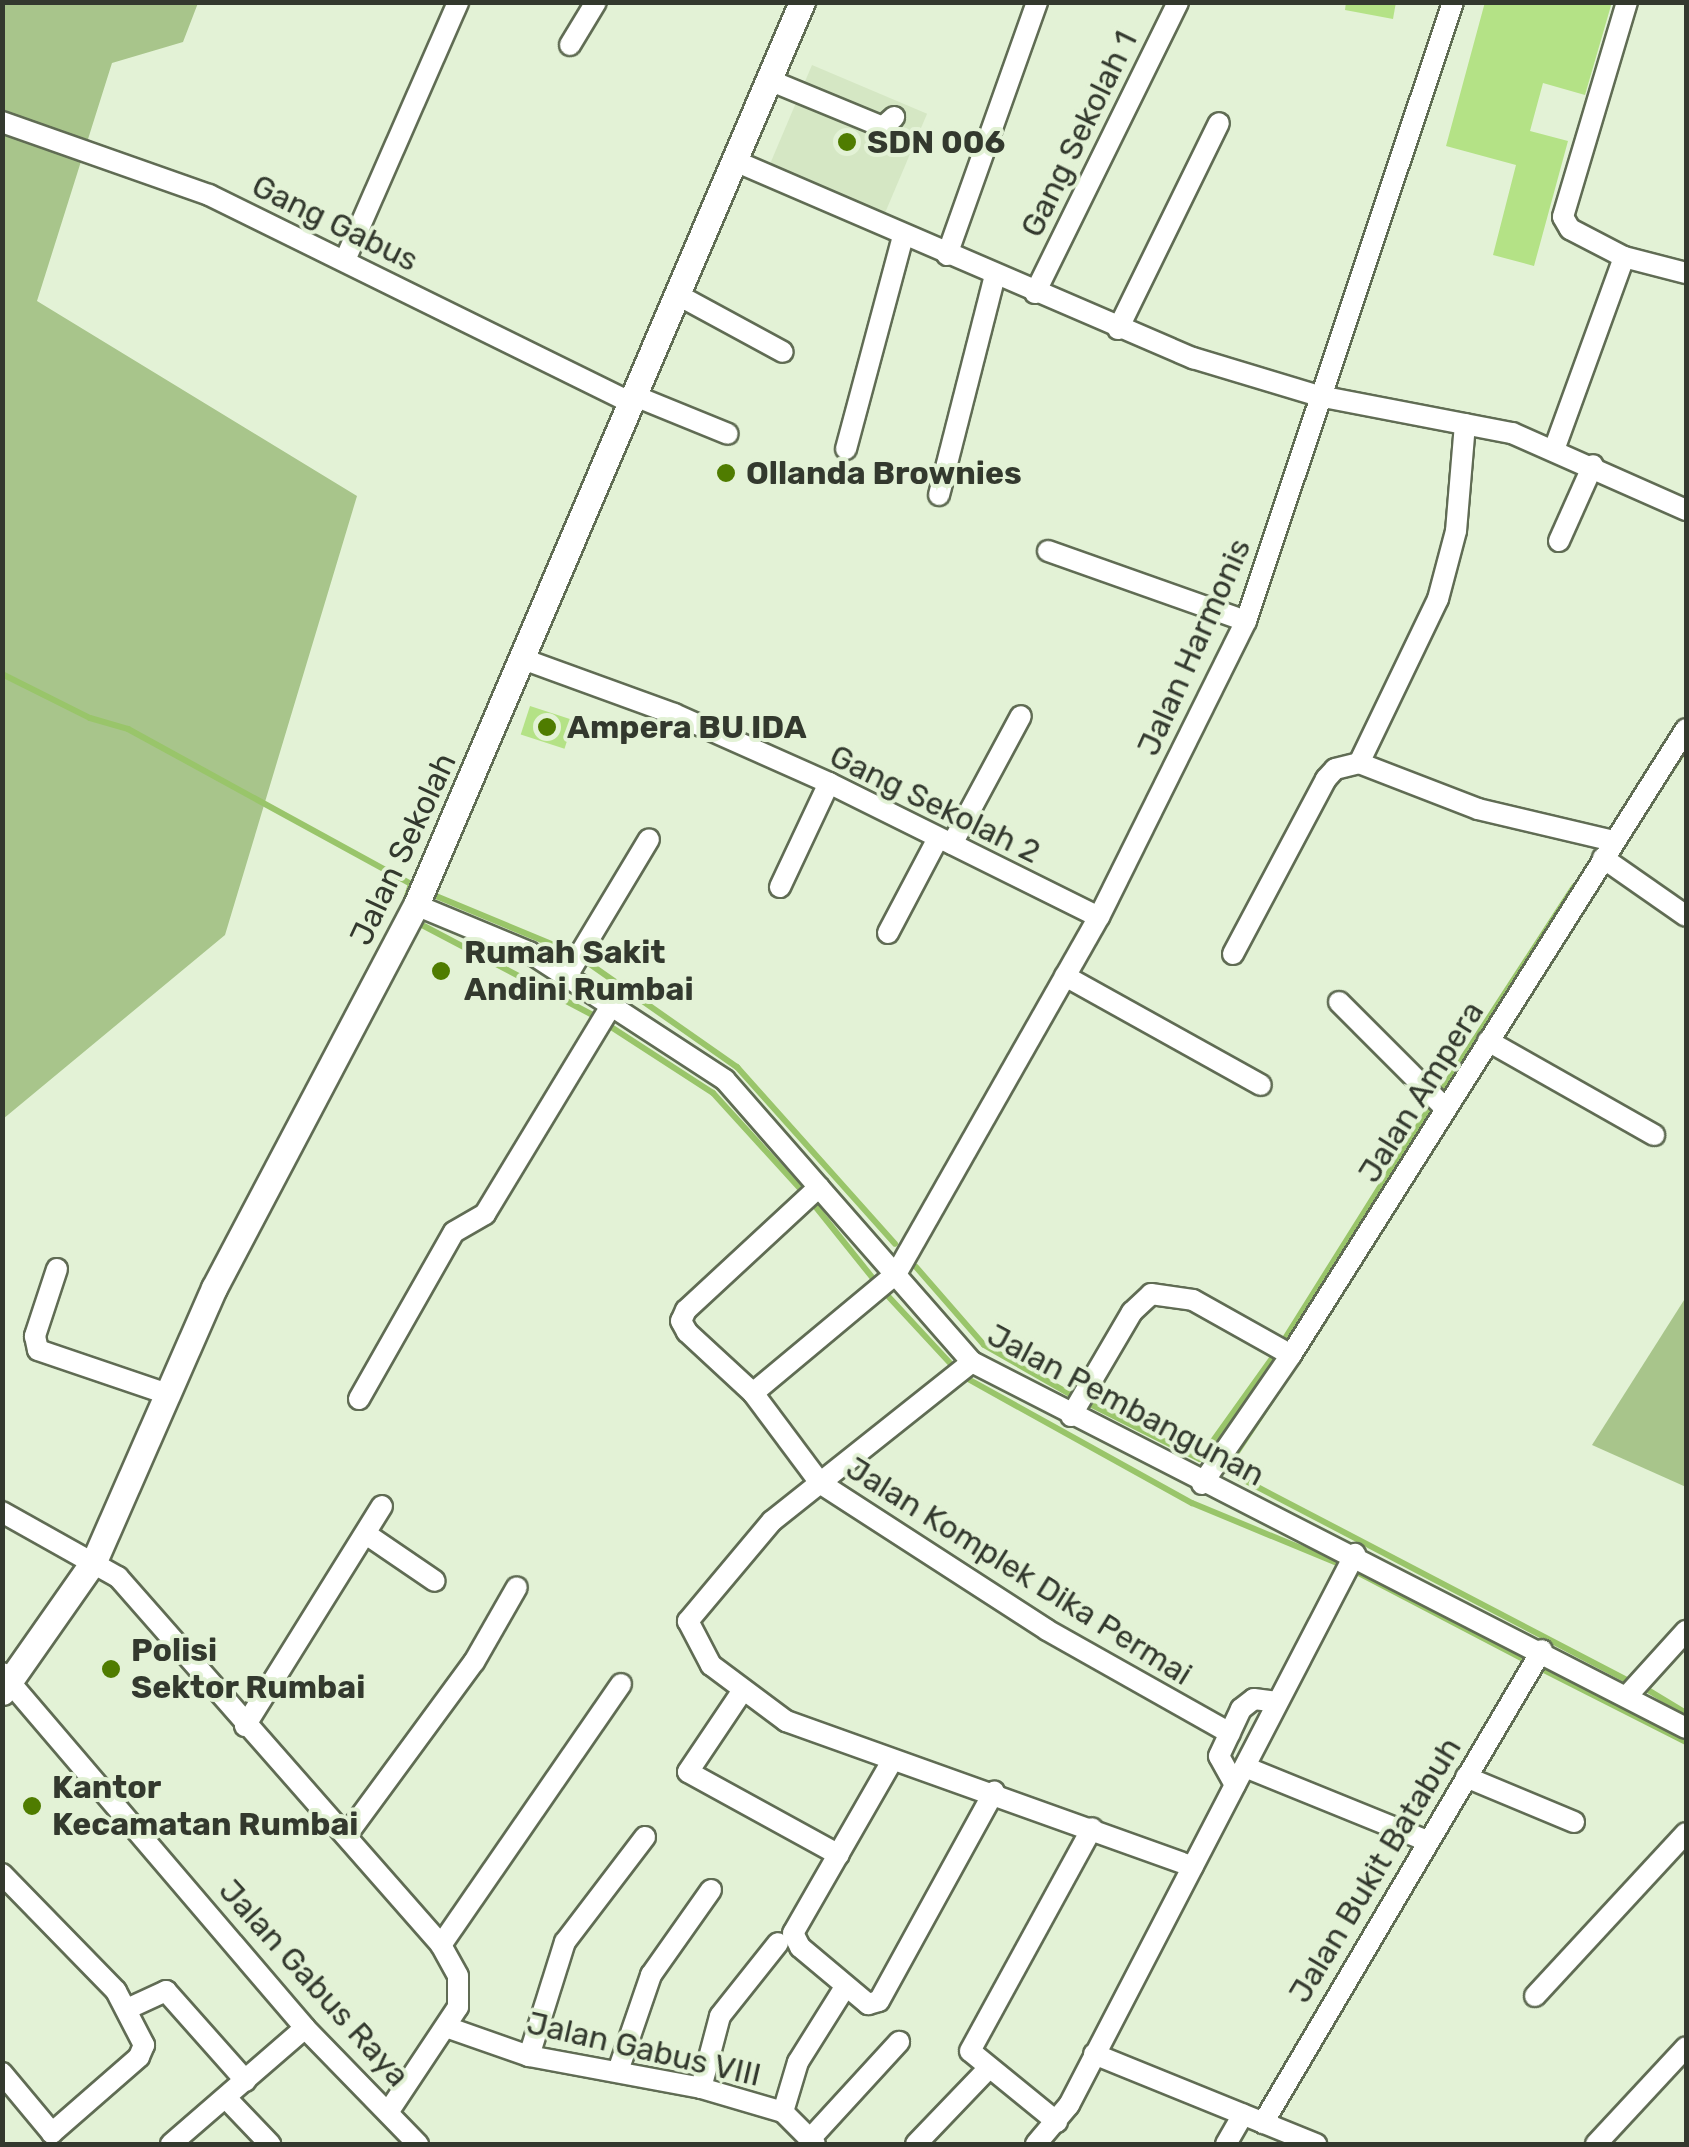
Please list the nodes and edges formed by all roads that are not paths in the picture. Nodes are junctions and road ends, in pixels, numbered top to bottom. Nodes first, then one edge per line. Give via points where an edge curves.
1 (458, 2) edge
2 (596, 2) edge
3 (802, 2) edge
4 (1037, 2) edge
5 (1178, 2) edge
6 (1454, 2) edge
7 (1627, 2) edge
8 (570, 45) dead end
9 (769, 80) junction
10 (894, 117) dead end
11 (2, 122) edge
12 (1219, 124) dead end
13 (735, 160) junction
14 (904, 237) junction
15 (947, 255) junction
16 (1624, 257) junction
17 (345, 260) junction
18 (1686, 273) edge
19 (995, 275) junction
20 (1035, 293) junction
21 (678, 294) junction
22 (1118, 329) junction
23 (783, 352) dead end
24 (1319, 396) junction
25 (633, 399) junction
26 (1465, 424) junction
27 (728, 434) dead end
28 (1555, 447) junction
29 (846, 449) dead end
30 (1593, 465) junction
31 (939, 495) dead end
32 (1686, 510) edge
33 (1559, 541) dead end
34 (1048, 551) dead end
35 (1246, 622) junction
36 (522, 659) junction
37 (1021, 716) dead end
38 (1686, 729) edge
39 (1358, 763) junction
40 (829, 783) junction
41 (649, 839) dead end
42 (945, 841) junction
43 (1608, 849) junction
44 (780, 887) dead end
45 (416, 906) junction
46 (1686, 916) edge
47 (1099, 918) junction
48 (888, 933) dead end
49 (1233, 954) dead end
50 (568, 974) junction
51 (1065, 976) junction
52 (1339, 1002) dead end
53 (612, 1004) junction
54 (1488, 1040) junction
55 (1261, 1085) dead end
56 (1446, 1108) junction
57 (1654, 1136) dead end
58 (819, 1187) junction
59 (57, 1269) dead end
60 (896, 1274) junction
61 (1292, 1354) junction
62 (972, 1362) junction
63 (753, 1393) junction
64 (167, 1394) junction
65 (359, 1400) dead end
66 (1071, 1416) junction
67 (820, 1483) junction
68 (1202, 1484) junction
69 (382, 1506) dead end
70 (2, 1512) edge
71 (366, 1534) junction
72 (1355, 1554) junction
73 (95, 1559) junction
74 (434, 1581) dead end
75 (517, 1588) dead end
76 (1686, 1632) edge
77 (1542, 1650) junction
78 (6, 1681) edge
79 (622, 1684) dead end
80 (741, 1693) junction
81 (1627, 1696) junction
82 (1277, 1702) junction
83 (245, 1726) junction
84 (1686, 1728) edge
85 (1230, 1733) junction
86 (892, 1761) junction
87 (1240, 1776) junction
88 (1466, 1777) junction
89 (994, 1792) junction
90 (1574, 1822) dead end
91 (1092, 1828) junction
92 (1686, 1833) edge
93 (346, 1836) junction
94 (645, 1837) dead end
95 (1427, 1841) junction
96 (840, 1855) junction
97 (1193, 1867) junction
98 (2, 1874) edge
99 (711, 1890) dead end
100 (778, 1943) dead end
101 (442, 1946) junction
102 (845, 1987) junction
103 (1536, 1996) dead end
104 (126, 2009) junction
105 (305, 2028) junction
106 (450, 2028) junction
107 (899, 2042) dead end
108 (1686, 2046) edge
109 (1094, 2054) junction
110 (530, 2056) junction
111 (618, 2070) junction
112 (987, 2070) junction
113 (2, 2073) edge
114 (246, 2081) junction
115 (701, 2088) junction
116 (226, 2098) junction
117 (389, 2110) junction
118 (783, 2112) junction
119 (1253, 2119) junction
120 (1057, 2122) junction
121 (50, 2138) edge
122 (812, 2142) edge
123 (171, 2144) edge
124 (270, 2144) edge
125 (417, 2144) edge
126 (916, 2144) edge
127 (1036, 2144) edge
128 (1226, 2144) edge
129 (1316, 2144) edge
130 (1596, 2144) edge

1 - 17 street
2 - 8 street
3 - 9 street, Jalan Sekolah
4 - 15 street
5 - 20 street, Gang Sekolah 1
6 - 24 street, Jalan Harmonis
7 - 16 street via 1563,217 1570,230
9 - 10 street via 883,126
9 - 13 street, Jalan Sekolah
11 - 17 street, Gang Gabus via 209,196
12 - 22 street
13 - 14 street
13 - 21 street, Jalan Sekolah
14 - 15 street
14 - 29 street
15 - 19 street
16 - 18 street
16 - 28 street
17 - 25 street, Gang Gabus
19 - 20 street
19 - 31 street
20 - 22 street
21 - 23 street
21 - 25 street, Jalan Sekolah
22 - 24 street
24 - 26 street
24 - 35 street, Jalan Harmonis
25 - 27 street, Gang Gabus
25 - 36 street, Jalan Sekolah
26 - 28 street
26 - 39 street via 1456,531 1438,599
28 - 30 street
30 - 32 street
30 - 33 street
34 - 35 street
35 - 47 street, Jalan Harmonis
36 - 40 street, Gang Sekolah 2 via 674,714
36 - 45 street, Jalan Sekolah
37 - 42 street
38 - 43 street, Jalan Ampera
39 - 43 street
39 - 49 street via 1334,769 1326,780
40 - 42 street, Gang Sekolah 2
40 - 44 street
41 - 50 street
42 - 47 street, Gang Sekolah 2
42 - 48 street
43 - 46 street
43 - 54 street, Jalan Ampera
45 - 50 street, Jalan Pembangunan
45 - 64 street, Jalan Sekolah via 214,1288
47 - 51 street, Jalan Harmonis
50 - 53 street, Jalan Pembangunan
51 - 55 street
51 - 60 street, Jalan Harmonis
52 - 56 street
53 - 58 street, Jalan Pembangunan via 725,1080
53 - 65 street via 485,1214 454,1232
54 - 56 street, Jalan Ampera
54 - 57 street
56 - 61 street, Jalan Ampera
58 - 60 street, Jalan Pembangunan
58 - 63 street, Jalan Komplek Dika Permai via 681,1321
59 - 64 street via 35,1336 38,1350
60 - 62 street, Jalan Pembangunan
60 - 63 street
61 - 66 street via 1193,1300 1151,1294 1132,1312
61 - 68 street, Jalan Ampera
62 - 66 street, Jalan Pembangunan
62 - 67 street
63 - 67 street, Jalan Komplek Dika Permai
64 - 73 street, Jalan Sekolah
66 - 68 street, Jalan Pembangunan
67 - 80 street via 772,1521 688,1621 711,1665
67 - 85 street, Jalan Komplek Dika Permai via 1047,1630
68 - 72 street, Jalan Pembangunan
69 - 71 street
70 - 73 street
71 - 74 street
71 - 83 street
72 - 77 street, Jalan Pembangunan
72 - 82 street
73 - 78 street, Jalan Sekolah
73 - 83 street via 118,1577
75 - 93 street via 474,1662
76 - 81 street
77 - 81 street, Jalan Pembangunan
77 - 88 street, Jalan Bukit Batabuh
78 - 105 street, Jalan Gabus Raya
79 - 101 street
80 - 86 street via 786,1721
80 - 96 street via 688,1772
81 - 84 street, Jalan Pembangunan
82 - 85 street via 1254,1699
82 - 87 street
83 - 93 street
85 - 87 street via 1219,1756
86 - 89 street
86 - 96 street
87 - 95 street
87 - 97 street
88 - 90 street
88 - 95 street, Jalan Bukit Batabuh
89 - 91 street
89 - 102 street via 879,2001 868,2004
91 - 97 street
91 - 112 street via 971,2044 972,2057
92 - 103 street
93 - 101 street
94 - 110 street via 564,1942
95 - 119 street, Jalan Bukit Batabuh
96 - 102 street via 794,1933
97 - 109 street
98 - 104 street via 91,1962
99 - 111 street via 651,1975
100 - 115 street via 720,2016
101 - 106 street via 458,1976
102 - 118 street via 798,2062
104 - 114 street via 166,1991
104 - 121 street via 143,2038 140,2057
105 - 114 street
105 - 117 street, Jalan Gabus Raya
106 - 110 street, Jalan Gabus VIII
106 - 117 street
107 - 122 street
108 - 130 street
109 - 119 street
109 - 120 street
110 - 111 street, Jalan Gabus VIII
111 - 115 street, Jalan Gabus VIII
112 - 120 street
112 - 126 street
113 - 121 street
114 - 116 street
115 - 118 street, Jalan Gabus VIII
116 - 123 street
116 - 124 street
117 - 125 street, Jalan Gabus Raya
118 - 122 street, Jalan Gabus VIII
119 - 128 street, Jalan Bukit Batabuh
119 - 129 street
120 - 127 street

